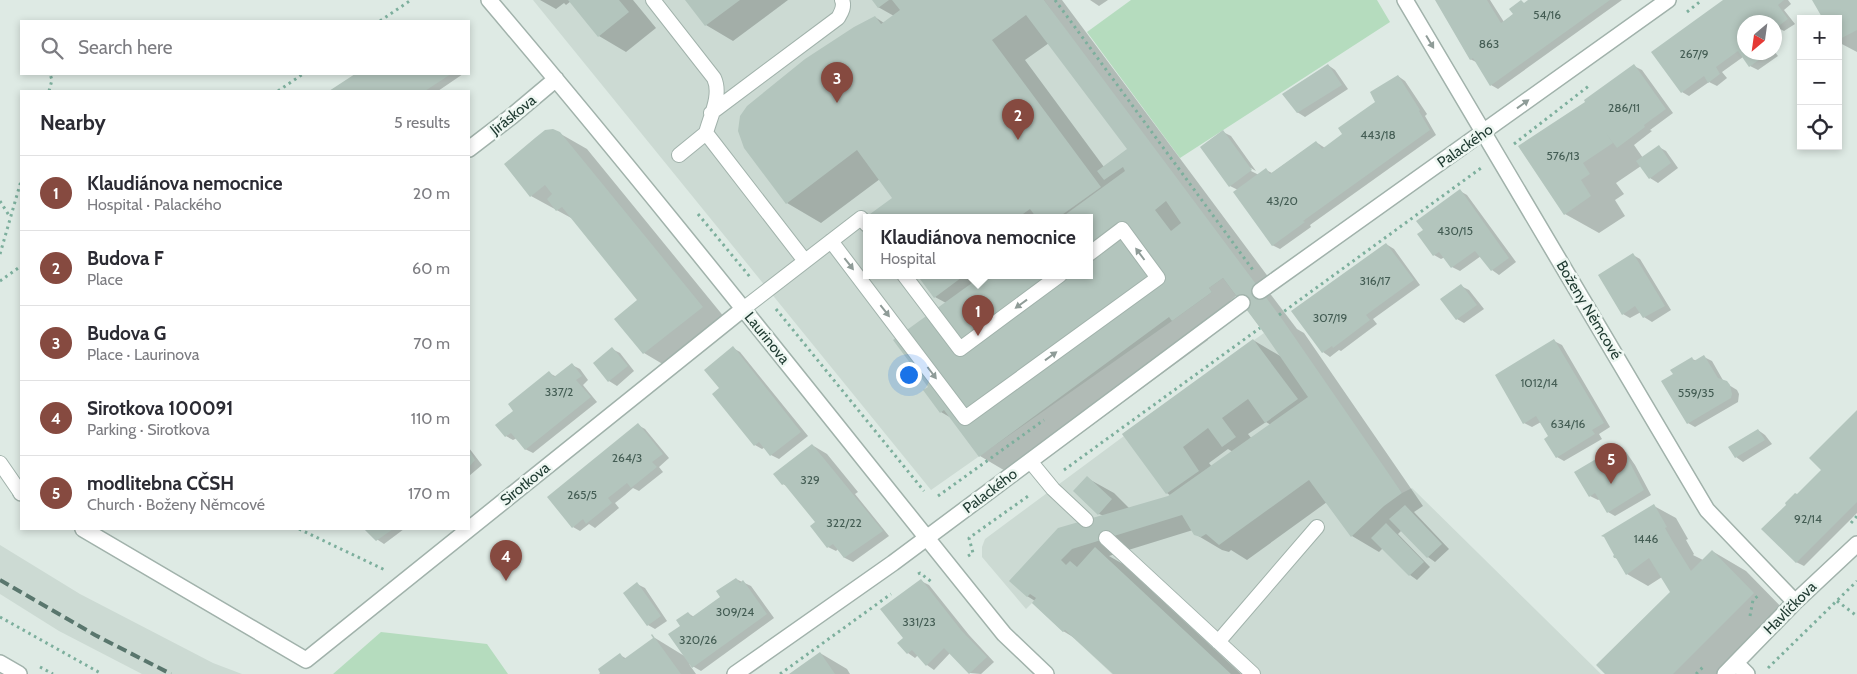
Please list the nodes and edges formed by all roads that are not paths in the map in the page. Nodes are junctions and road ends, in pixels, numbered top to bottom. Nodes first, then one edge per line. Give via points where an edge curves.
1 (489, 0) edge
2 (653, 0) edge
3 (842, 0) edge
4 (1405, 0) edge
5 (1668, 0) edge
6 (556, 79) junction
7 (711, 113) junction
8 (1484, 132) junction
9 (706, 133) junction
10 (470, 148) edge
11 (678, 155) dead end
12 (863, 223) edge
13 (831, 241) junction
14 (1093, 251) edge
15 (805, 261) junction
16 (907, 279) edge
17 (1055, 279) edge
18 (1260, 290) dead end
19 (1242, 303) dead end
20 (743, 309) junction
21 (1030, 461) junction
22 (0, 463) edge
23 (20, 491) edge
24 (1086, 520) dead end
25 (1317, 527) dead end
26 (470, 529) edge
27 (85, 530) edge
28 (468, 530) edge
29 (926, 538) junction
30 (1106, 538) dead end
31 (1857, 544) edge
32 (1795, 602) junction
33 (1218, 642) junction
34 (0, 663) edge
35 (1731, 669) edge
36 (19, 674) edge
37 (735, 674) edge
38 (1046, 674) edge
39 (1253, 674) edge
40 (1747, 674) edge

1 - 6 street, Laurinova
2 - 7 lane via 714,78 717,94
3 - 7 lane via 844,3 838,18
4 -> 8 street, Boženy Němcové
8 -> 5 street, Palackého
6 - 10 street, Jiráskova
6 - 20 street, Laurinova
7 - 9 lane
8 - 18 street, Palackého
8 - 32 street, Boženy Němcové via 1707,510
9 - 11 lane
9 - 15 lane
12 - 13 lane
13 -> 14 lane via 965,418 1158,278 1122,229
13 - 15 lane
15 - 20 lane
17 -> 16 lane via 960,348
19 - 21 street, Palackého
20 - 26 street, Sirotkova
20 - 29 street, Laurinova
21 - 24 lane
21 - 29 street, Palackého
22 - 23 lane
25 - 33 lane
27 - 28 street, Sirotkova via 306,660
29 - 37 street, Palackého
29 - 38 street, Laurinova via 1004,634
30 - 33 lane
31 - 32 street, Havlíčkova
32 - 35 street, Havlíčkova
33 - 39 lane
34 - 36 street
35 - 40 street

